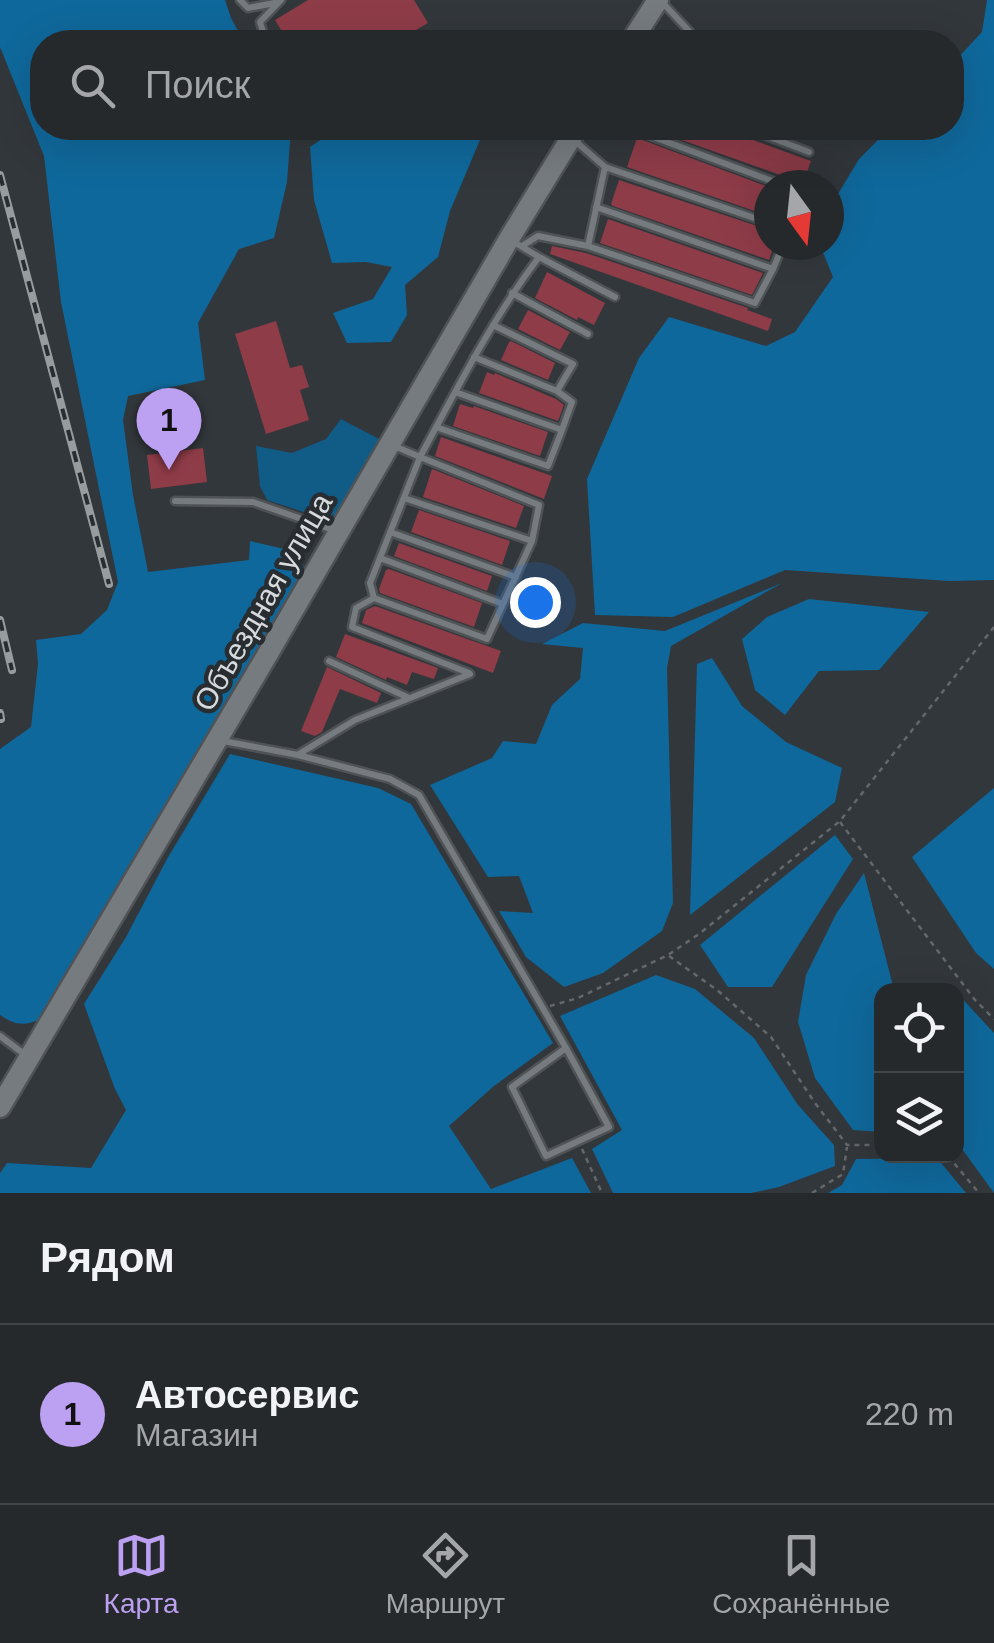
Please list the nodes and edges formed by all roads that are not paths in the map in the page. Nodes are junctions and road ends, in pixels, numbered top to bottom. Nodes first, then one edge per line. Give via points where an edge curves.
1 (240, 0) edge
2 (659, 0) edge
3 (279, 2) edge
4 (262, 30) edge
5 (639, 30) edge
6 (688, 30) edge
7 (570, 140) edge
8 (580, 140) edge
9 (661, 140) edge
10 (778, 140) edge
11 (809, 152) dead end
12 (604, 167) junction
13 (754, 175) edge
14 (596, 208) junction
15 (754, 218) edge
16 (516, 243) junction
17 (588, 246) junction
18 (540, 257) junction
19 (777, 260) edge
20 (773, 269) junction
21 (512, 293) junction
22 (615, 297) dead end
23 (493, 326) junction
24 (588, 334) dead end
25 (474, 357) junction
26 (557, 391) junction
27 (455, 392) junction
28 (436, 427) junction
29 (562, 430) junction
30 (391, 444) junction
31 (420, 457) junction
32 (404, 498) junction
33 (175, 502) dead end
34 (339, 532) junction
35 (390, 532) junction
36 (532, 541) junction
37 (380, 558) junction
38 (516, 577) junction
39 (374, 598) junction
40 (503, 604) junction
41 (329, 661) dead end
42 (410, 698) junction
43 (217, 740) junction
44 (298, 755) junction
45 (0, 1036) edge
46 (566, 1048) junction
47 (29, 1058) junction
48 (0, 1107) edge

1 - 3 lane via 248,8
2 - 5 main road
2 - 6 lane
3 - 4 lane via 260,22
7 - 16 main road, Объездная улица
8 - 12 lane
9 - 13 lane
10 - 11 lane
12 - 14 lane
12 - 15 lane
14 - 17 lane
14 - 20 lane
16 - 17 lane via 538,236
16 - 18 lane
16 - 30 main road, Объездная улица
17 - 20 lane via 754,303
18 - 21 lane
18 - 22 lane
19 - 20 lane
21 - 23 lane
21 - 24 lane
23 - 25 lane
23 - 26 lane via 572,364
25 - 26 lane
25 - 27 lane
26 - 29 lane via 572,402
27 - 28 lane
27 - 29 lane
28 - 29 lane via 548,466
28 - 31 lane
30 - 31 lane
30 - 34 main road, Объездная улица
31 - 32 lane
31 - 36 lane via 538,504
32 - 35 lane
32 - 36 lane
33 - 34 lane via 253,502
34 - 43 main road, Объездная улица
35 - 37 lane
35 - 38 lane
36 - 38 lane
37 - 39 lane via 370,583
37 - 40 lane
38 - 40 lane
39 - 40 lane via 487,639
39 - 42 lane via 356,608 352,627 470,674
41 - 42 lane
42 - 44 lane via 355,720
43 - 44 lane
43 - 47 main road, Объездная улица
44 - 46 lane via 390,779 419,795
45 - 47 lane
46 - 46 lane via 609,1126 546,1156 512,1087
47 - 48 main road, Объездная улица

